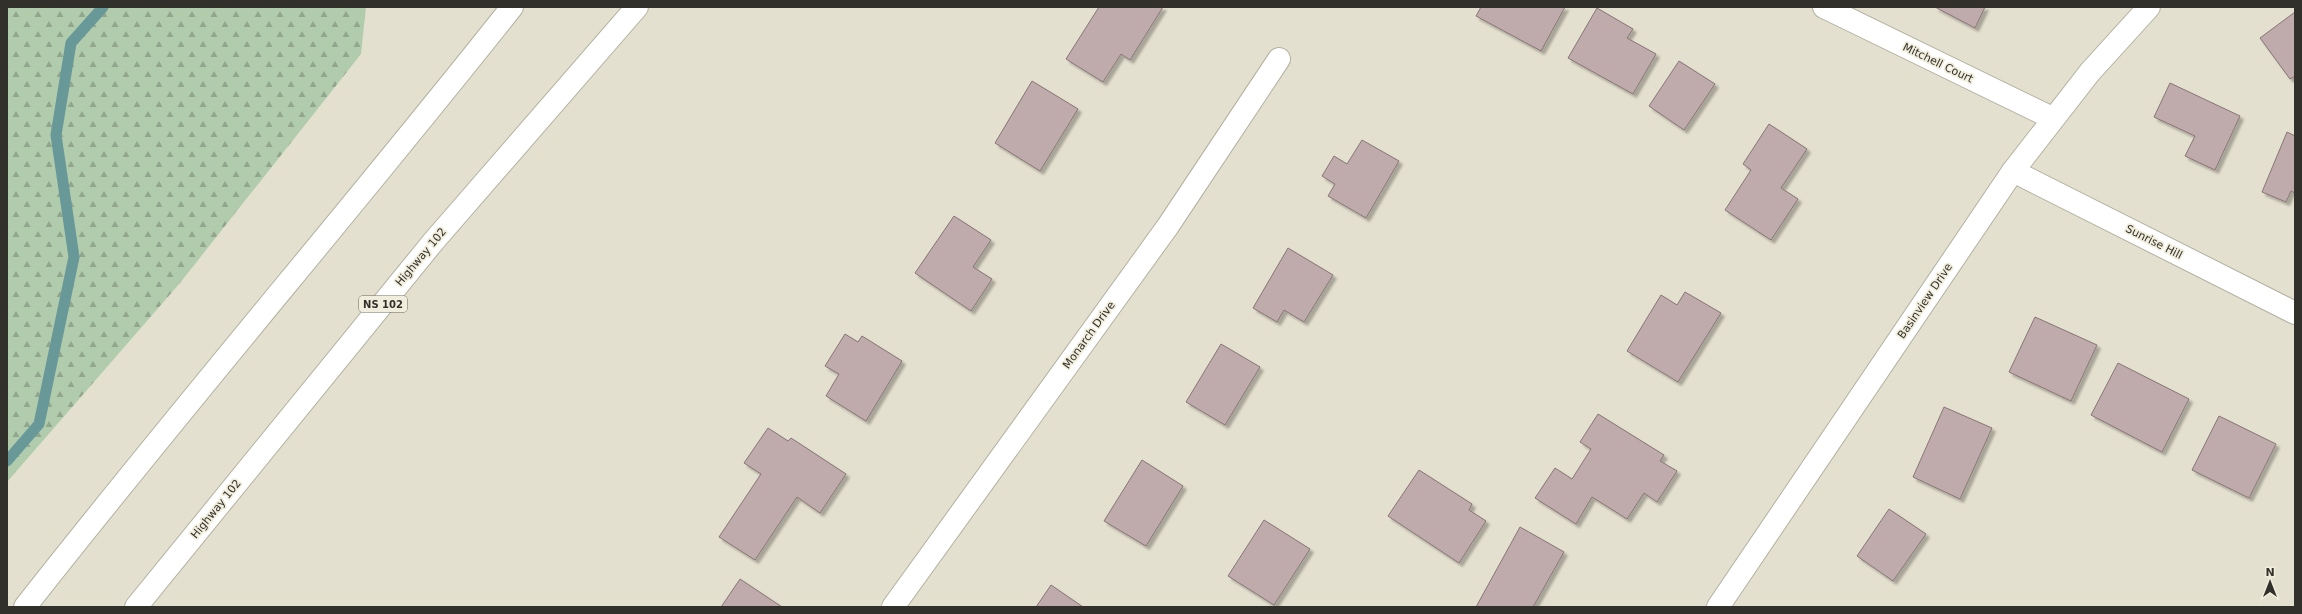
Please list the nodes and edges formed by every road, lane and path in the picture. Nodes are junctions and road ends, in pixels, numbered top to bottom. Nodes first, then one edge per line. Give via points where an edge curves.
1 (512, 7) edge
2 (638, 7) edge
3 (1824, 7) edge
4 (2149, 7) edge
5 (1279, 59) dead end
6 (2052, 118) junction
7 (2013, 171) junction
8 (2295, 313) edge
9 (25, 607) edge
10 (136, 607) edge
11 (893, 607) edge
12 (1718, 607) edge

1 - 9 main road via 432,108 133,469
2 - 10 main road, Highway 102 / NS 102 via 433,242
3 - 6 main road, Mitchell Court
4 - 6 main road, Basinview Drive
5 - 11 main road, Monarch Drive via 1168,226
6 - 7 main road, Basinview Drive
7 - 8 main road, Sunrise Hill
7 - 12 main road, Basinview Drive

